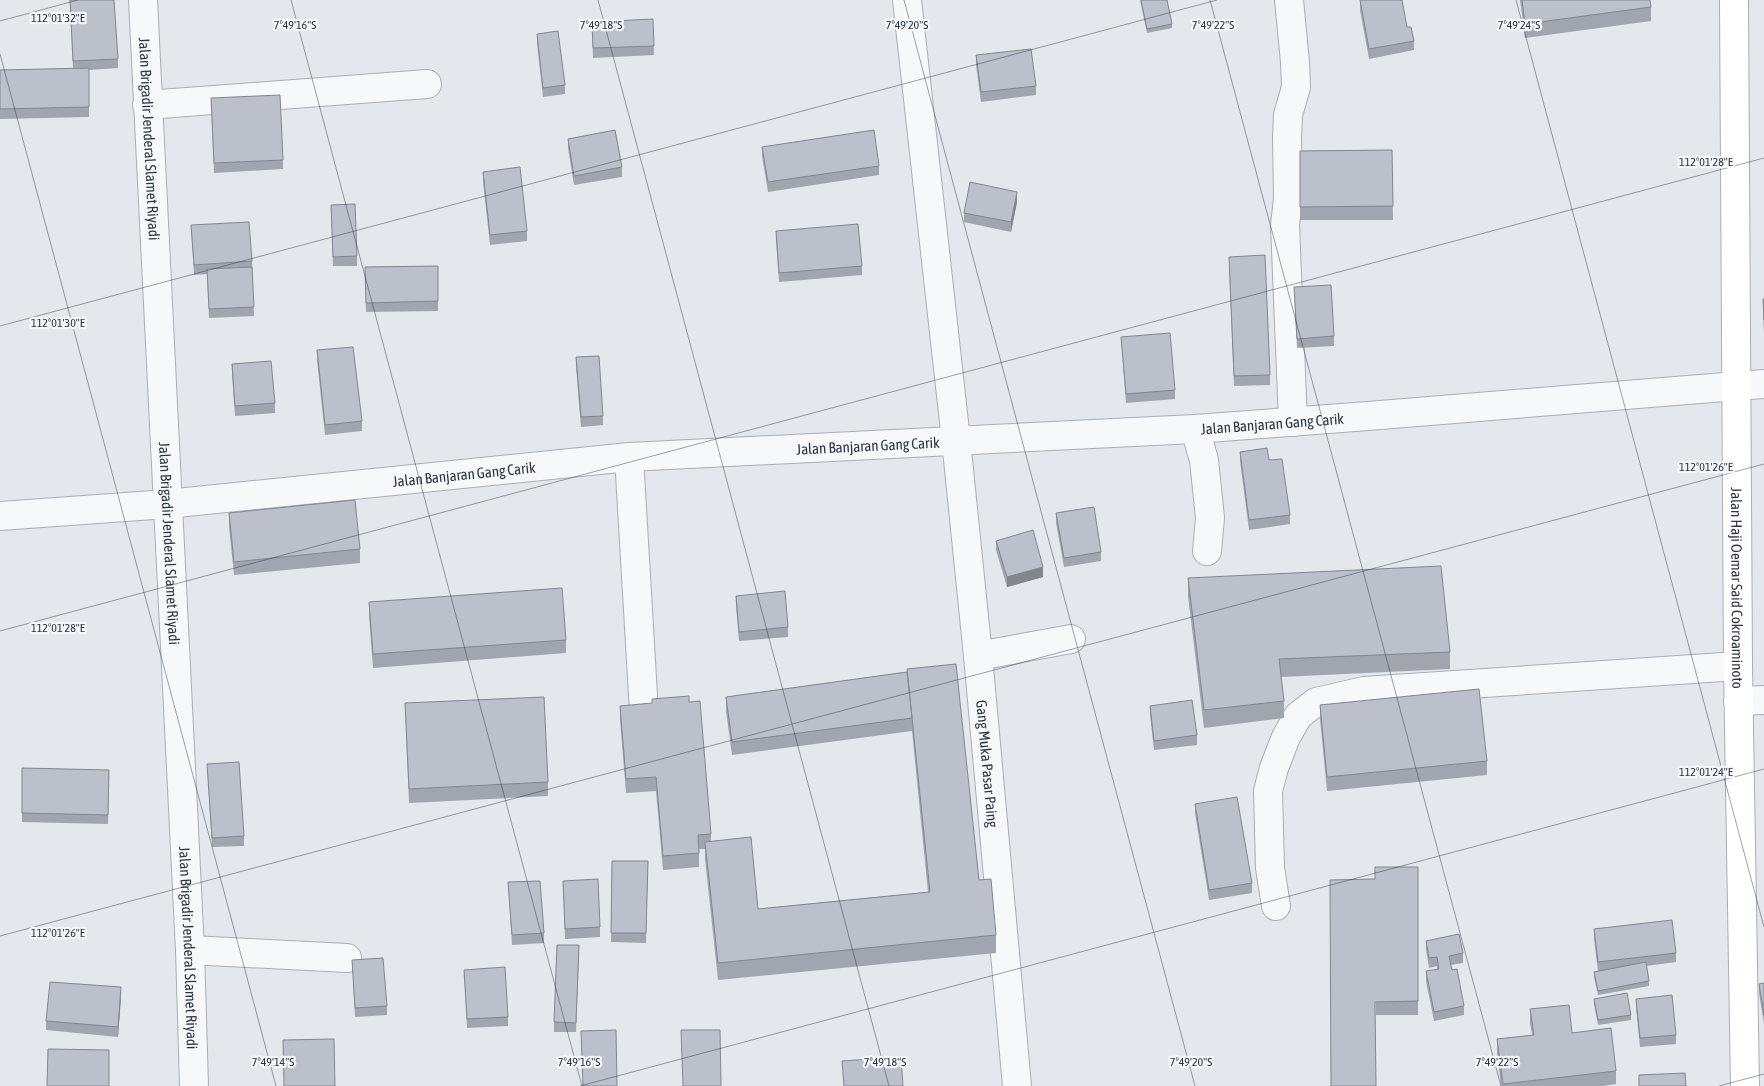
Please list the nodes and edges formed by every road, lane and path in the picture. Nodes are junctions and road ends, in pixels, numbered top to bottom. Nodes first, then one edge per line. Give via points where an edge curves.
1 (143, 0) edge
2 (907, 0) edge
3 (1289, 0) edge
4 (1734, 0) edge
5 (427, 84) dead end
6 (147, 105) junction
7 (1764, 384) edge
8 (1737, 386) junction
9 (1293, 422) junction
10 (1195, 429) junction
11 (956, 440) junction
12 (629, 457) junction
13 (167, 504) junction
14 (0, 516) edge
15 (1208, 551) dead end
16 (1071, 639) dead end
17 (978, 656) junction
18 (1738, 666) junction
19 (1751, 700) edge
20 (644, 712) edge
21 (1276, 906) dead end
22 (190, 950) junction
23 (347, 958) dead end
24 (194, 1086) edge
25 (1017, 1086) edge
26 (1745, 1086) edge

1 - 6 street, Jalan Brigadir Jenderal Slamet Riyadi
2 - 11 street, Gang Muka Pasar Paing
3 - 9 street via 1296,88 1288,115 1285,225
4 - 8 main road, Jalan Haji Oemar Said Cokroaminoto
5 - 6 street
6 - 13 street, Jalan Brigadir Jenderal Slamet Riyadi
7 - 8 street, Jalan Banjaran Gang Carik
8 - 9 street, Jalan Banjaran Gang Carik
8 - 18 main road, Jalan Haji Oemar Said Cokroaminoto
9 - 10 street, Jalan Banjaran Gang Carik
10 - 11 street, Jalan Banjaran Gang Carik
10 - 15 street via 1204,460 1210,518
11 - 12 street, Jalan Banjaran Gang Carik
11 - 17 street, Gang Muka Pasar Paing
12 - 13 street, Jalan Banjaran Gang Carik
12 - 20 street
13 - 14 street, Jalan Banjaran Gang Carik
13 - 22 street, Jalan Brigadir Jenderal Slamet Riyadi
16 - 17 street
17 - 25 street, Gang Muka Pasar Paing
18 - 19 main road, Jalan Haji Oemar Said Cokroaminoto
18 - 21 street via 1364,691 1316,702 1298,716 1286,737 1268,791 1270,868
19 - 26 main road, Jalan Haji Oemar Said Cokroaminoto
22 - 23 street
22 - 24 street, Jalan Brigadir Jenderal Slamet Riyadi

